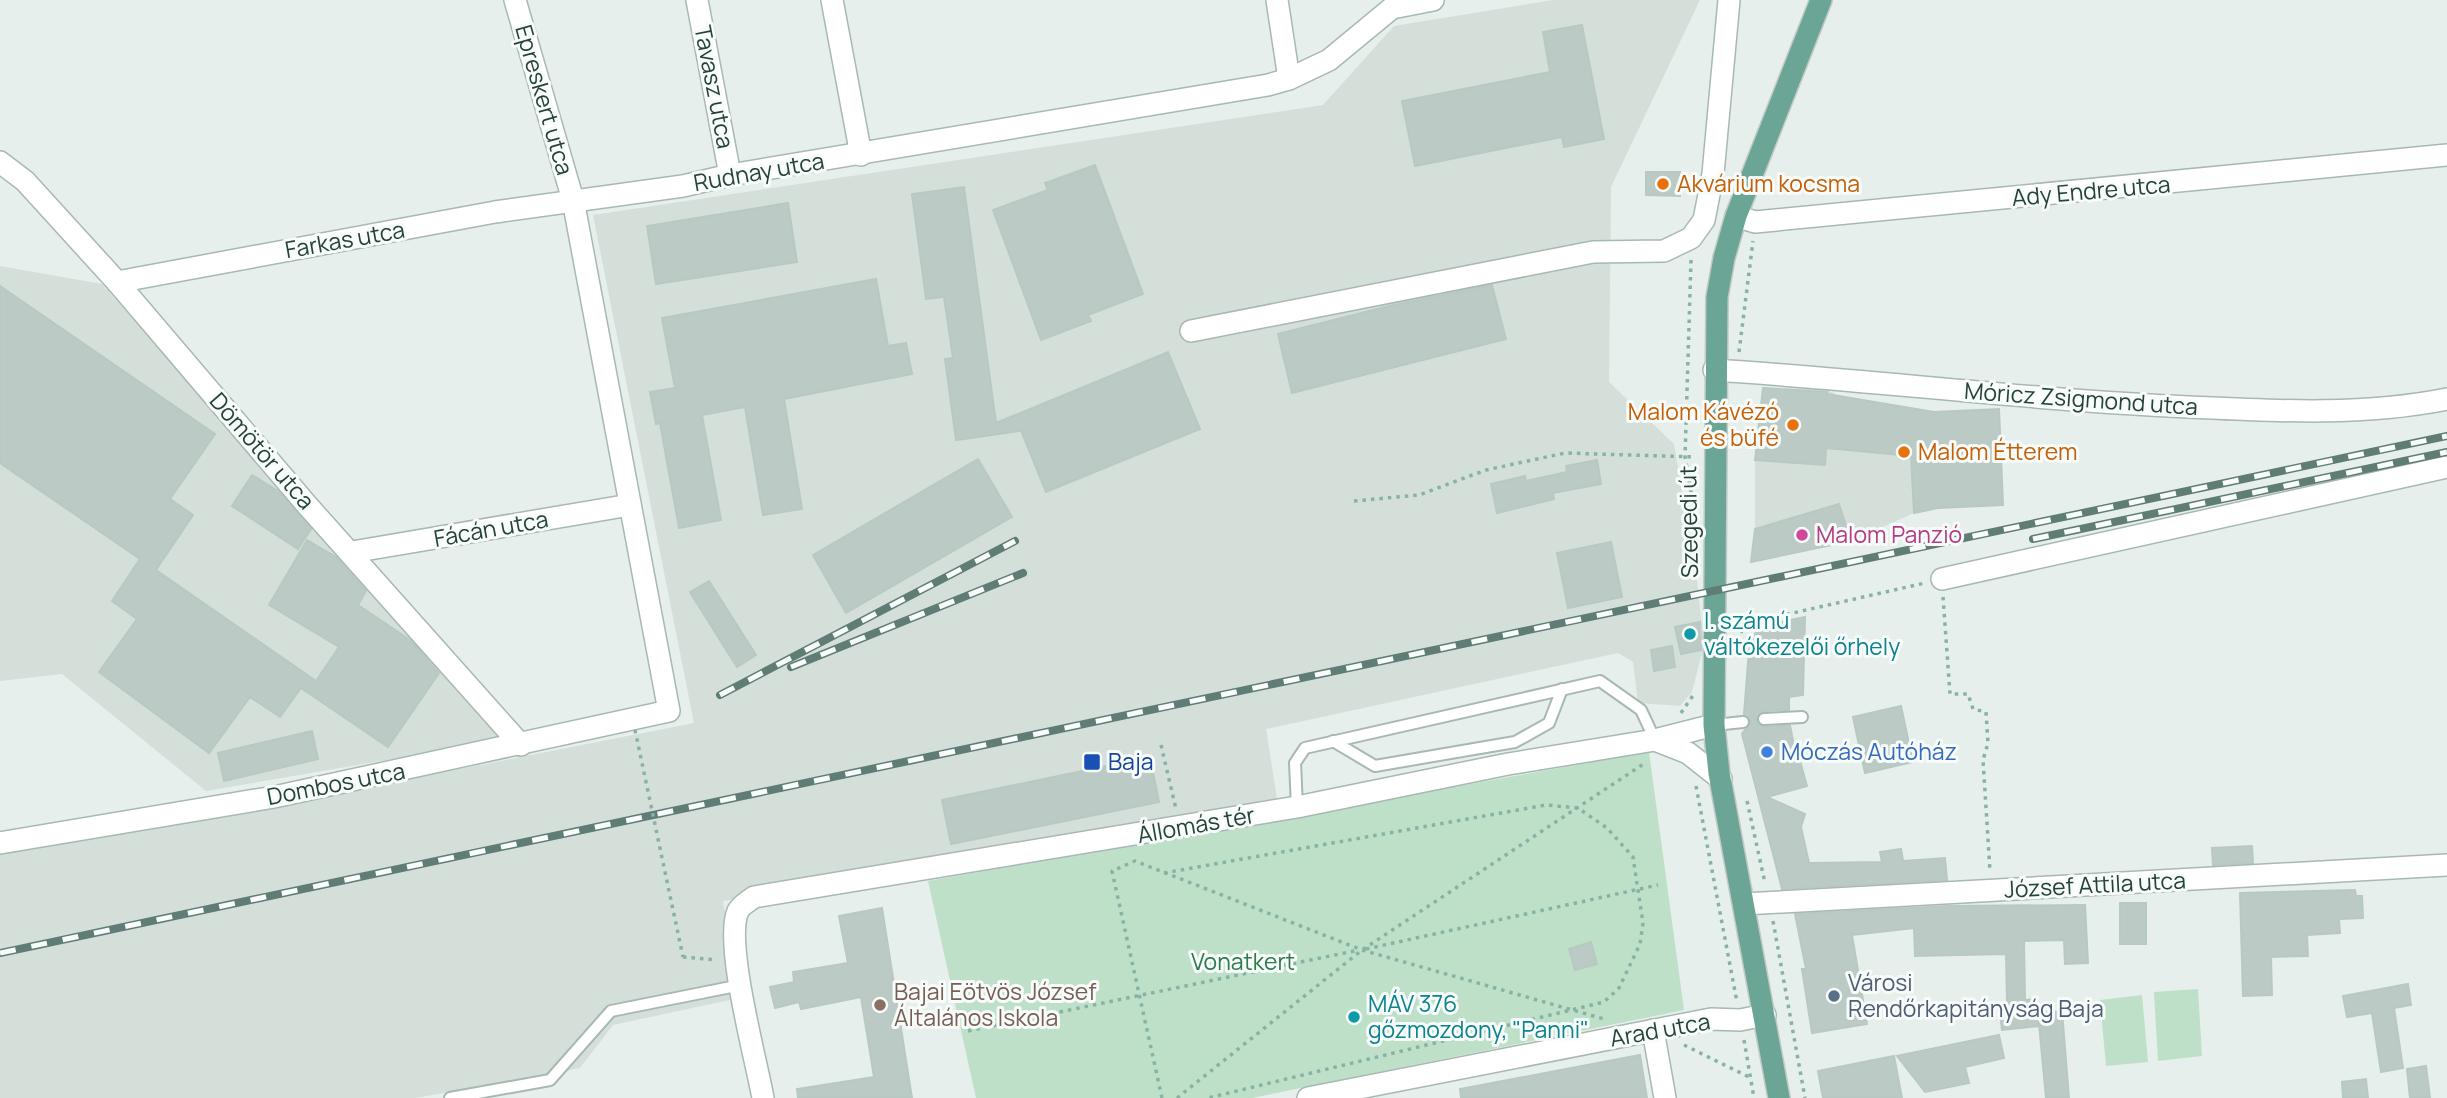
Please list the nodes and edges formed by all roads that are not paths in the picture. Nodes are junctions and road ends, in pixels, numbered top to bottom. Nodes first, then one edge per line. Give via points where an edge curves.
1 (514, 0) edge
2 (697, 0) edge
3 (832, 0) edge
4 (1277, 0) edge
5 (1433, 0) edge
6 (1728, 0) edge
7 (1821, 0) edge
8 (1289, 79) junction
9 (861, 155) junction
10 (2447, 155) edge
11 (0, 162) edge
12 (730, 175) junction
13 (573, 201) junction
14 (1736, 216) junction
15 (117, 282) junction
16 (1191, 331) dead end
17 (1714, 370) junction
18 (2447, 399) edge
19 (2447, 467) edge
20 (630, 505) junction
21 (352, 552) junction
22 (1942, 579) road end
23 (1562, 690) junction
24 (1802, 717) dead end
25 (1764, 719) dead end
26 (1743, 722) dead end
27 (1714, 725) junction
28 (1655, 740) junction
29 (1333, 741) junction
30 (1679, 741) junction
31 (521, 745) junction
32 (1721, 779) junction
33 (1297, 807) junction
34 (0, 843) edge
35 (2447, 865) edge
36 (1744, 904) junction
37 (741, 985) junction
38 (1765, 1015) junction
39 (1653, 1030) junction
40 (450, 1098) edge
41 (763, 1098) edge
42 (1308, 1098) edge
43 (1665, 1098) edge
44 (1779, 1098) edge

1 - 13 street, Epreskert utca
2 - 12 street, Tavasz utca
3 - 9 street
4 - 8 street
5 - 8 street, Rudnay utca via 1392,8 1329,60
6 - 16 street via 1713,174 1703,220 1691,238 1664,251 1593,252
7 - 14 main road, Szegedi út
8 - 9 street, Rudnay utca
9 - 12 street, Rudnay utca
10 - 14 street, Ady Endre utca via 1755,222
11 - 15 street, Dömötör utca via 25,181
12 - 13 street, Rudnay utca
13 - 15 street, Farkas utca
13 - 20 street
14 - 17 main road, Szegedi út via 1717,297
15 - 21 street, Dömötör utca
17 - 18 street, Móricz Zsigmond utca via 2097,403 2285,412 2407,407
17 - 27 main road, Szegedi út
19 - 22 street
20 - 21 street, Fácán utca
20 - 31 street, Dombos utca via 669,711
21 - 31 street, Dömötör utca
23 - 28 lane via 1600,681 1641,710
23 - 29 lane
23 - 29 lane via 1549,723 1515,742 1374,766
24 - 25 lane
26 - 27 lane
27 - 30 street, Állomás tér
27 - 32 main road, Szegedi út
28 - 30 street, Állomás tér
28 - 33 street, Állomás tér
29 - 33 lane via 1305,748 1295,763
30 - 32 street
31 - 34 street, Dombos utca via 274,797
32 - 36 main road, Szegedi út
33 - 37 street, Állomás tér via 754,897 739,908 733,926
35 - 36 street, József Attila utca
36 - 38 main road, Szegedi út
37 - 40 lane via 611,1011 550,1080
37 - 41 street
38 - 39 street, Arad utca
38 - 44 main road, Szegedi út
39 - 42 street, Arad utca
39 - 43 street

